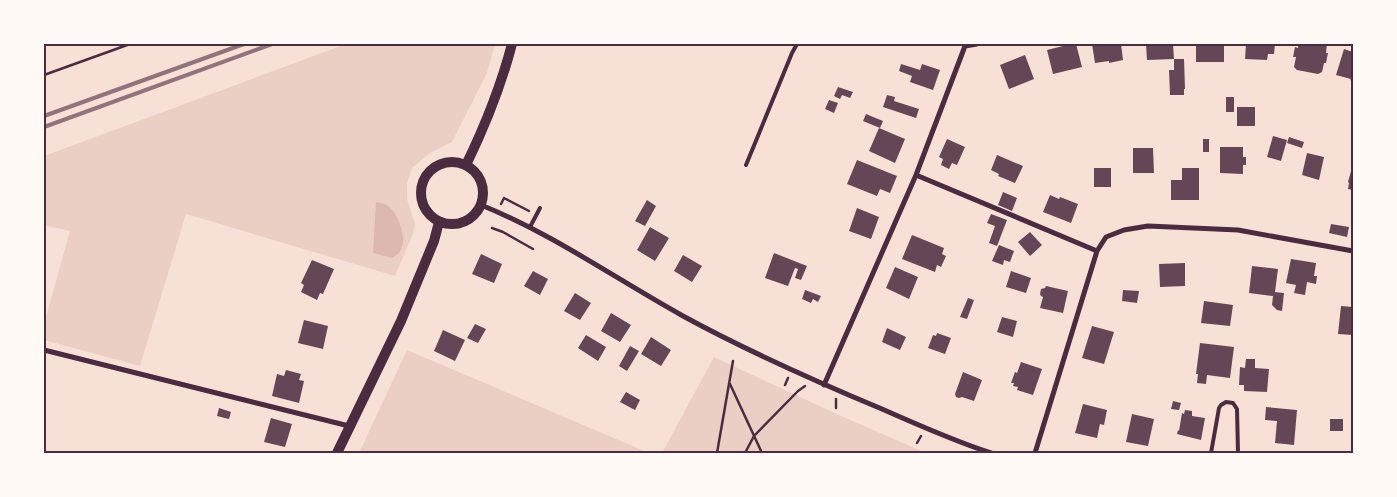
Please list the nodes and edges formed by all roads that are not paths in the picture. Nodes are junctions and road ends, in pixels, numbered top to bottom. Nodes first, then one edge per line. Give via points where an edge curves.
1 (512, 44) edge
2 (796, 44) edge
3 (977, 44) edge
4 (964, 45) edge
5 (466, 165) junction
6 (746, 165) dead end
7 (916, 175) junction
8 (482, 204) junction
9 (540, 208) dead end
10 (439, 222) junction
11 (530, 227) junction
12 (1097, 250) junction
13 (1353, 251) edge
14 (44, 350) edge
15 (824, 385) junction
16 (350, 426) junction
17 (337, 453) edge
18 (990, 453) edge
19 (1035, 453) edge
20 (1211, 453) edge
21 (1238, 453) edge

1 - 5 main road via 486,122
2 - 6 lane
3 - 4 street
4 - 7 street
5 - 8 main road via 477,174 483,187
5 - 10 main road via 446,162 427,174 422,184 422,203
7 - 12 street
7 - 15 street
8 - 10 main road via 477,213 464,222
8 - 11 street
9 - 11 lane
10 - 16 main road via 401,321
11 - 15 street via 684,316
12 - 13 street via 1106,237 1148,226 1238,230
12 - 19 street
14 - 16 street
15 - 18 street
16 - 17 main road
20 - 21 lane via 1219,408 1226,402 1233,403 1238,409

